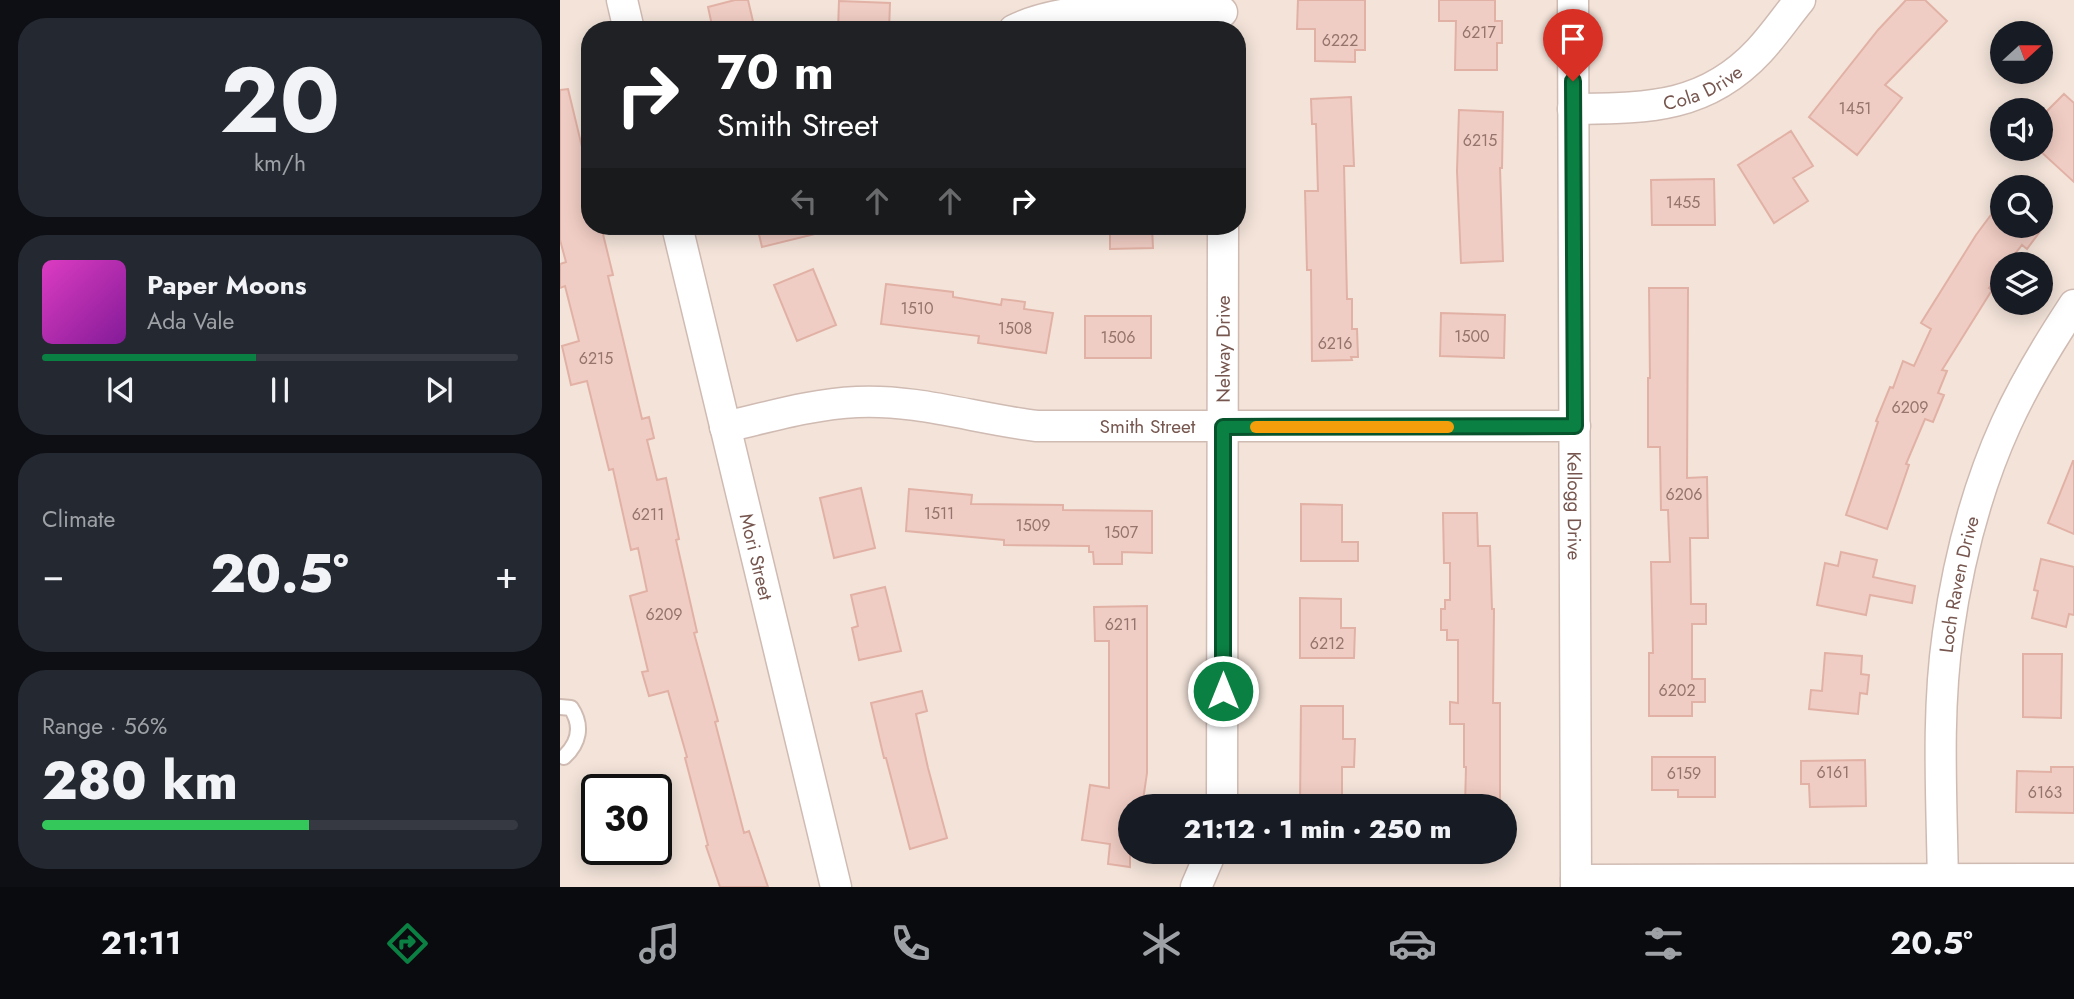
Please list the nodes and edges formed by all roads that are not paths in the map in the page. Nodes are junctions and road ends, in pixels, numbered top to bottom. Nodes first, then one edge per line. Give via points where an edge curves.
1 (622, 0) edge
2 (1573, 0) edge
3 (1800, 0) edge
4 (1222, 14) edge
5 (627, 21) edge
6 (1040, 21) edge
7 (1573, 108) junction
8 (679, 235) edge
9 (1223, 235) edge
10 (2074, 304) edge
11 (1575, 426) junction
12 (725, 427) junction
13 (1223, 427) junction
14 (560, 707) edge
15 (564, 757) dead end
16 (1222, 794) edge
17 (1207, 864) edge
18 (2074, 879) edge
19 (1943, 883) edge
20 (1576, 884) edge
21 (836, 887) edge
22 (1196, 887) edge

1 - 5 street
2 - 7 street, Kellogg Drive
3 - 7 street, Cola Drive via 1758,52 1703,92 1642,108
4 - 6 street via 1088,11
7 - 11 street, Kellogg Drive
8 - 12 street, Mori Street
9 - 13 street, Nelway Drive
10 - 19 street, Loch Raven Drive via 2006,425 1979,493 1959,569 1948,635 1942,721
11 - 13 street, Smith Street
11 - 20 street, Kellogg Drive
12 - 13 street, Smith Street via 807,408 858,402 911,405 1037,426
12 - 21 street, Mori Street
13 - 16 street, Nelway Drive
14 - 15 lane via 571,708 579,729 574,748
17 - 22 street
18 - 19 street
19 - 20 street

